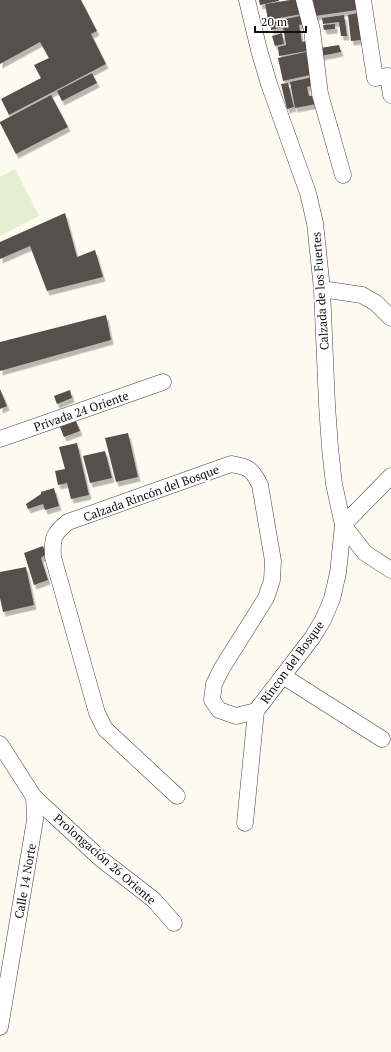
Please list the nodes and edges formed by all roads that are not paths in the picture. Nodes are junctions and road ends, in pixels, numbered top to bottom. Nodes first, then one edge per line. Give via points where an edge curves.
1 (247, 0) edge
2 (304, 0) edge
3 (363, 0) edge
4 (391, 95) edge
5 (343, 175) dead end
6 (322, 289) junction
7 (391, 318) edge
8 (162, 382) dead end
9 (0, 439) edge
10 (391, 476) edge
11 (343, 525) junction
12 (391, 570) edge
13 (283, 676) junction
14 (256, 710) junction
15 (382, 739) dead end
16 (0, 744) edge
17 (177, 796) dead end
18 (34, 798) junction
19 (245, 823) dead end
20 (174, 922) dead end
21 (0, 1027) edge

1 - 6 street, Calzada de los Fuertes via 269,84 308,193 315,223
2 - 5 street via 312,30 320,94
3 - 4 street via 375,78 388,76
6 - 7 street via 362,295 376,303
6 - 11 street, Calzada de los Fuertes via 330,448 334,484
8 - 9 street, Privada 24 Oriente
10 - 11 street
11 - 12 street, Calzada de los Fuertes via 366,553
11 - 13 street, Rincon del Bosque via 338,573 332,599 312,638
13 - 14 street, Rincon del Bosque
13 - 15 street
14 - 17 street, Calzada Rincón del Bosque via 236,716 219,710 212,700 214,684 222,668 266,598 272,580 273,561 260,485 255,474 245,467 231,464 68,522 58,530 52,543 53,557 98,713 105,728
14 - 19 street, Rincon del Bosque
16 - 18 street, Calle 14 Norte
18 - 20 street, Prolongación 26 Oriente via 101,859 154,900
18 - 21 street, Calle 14 Norte via 35,820

